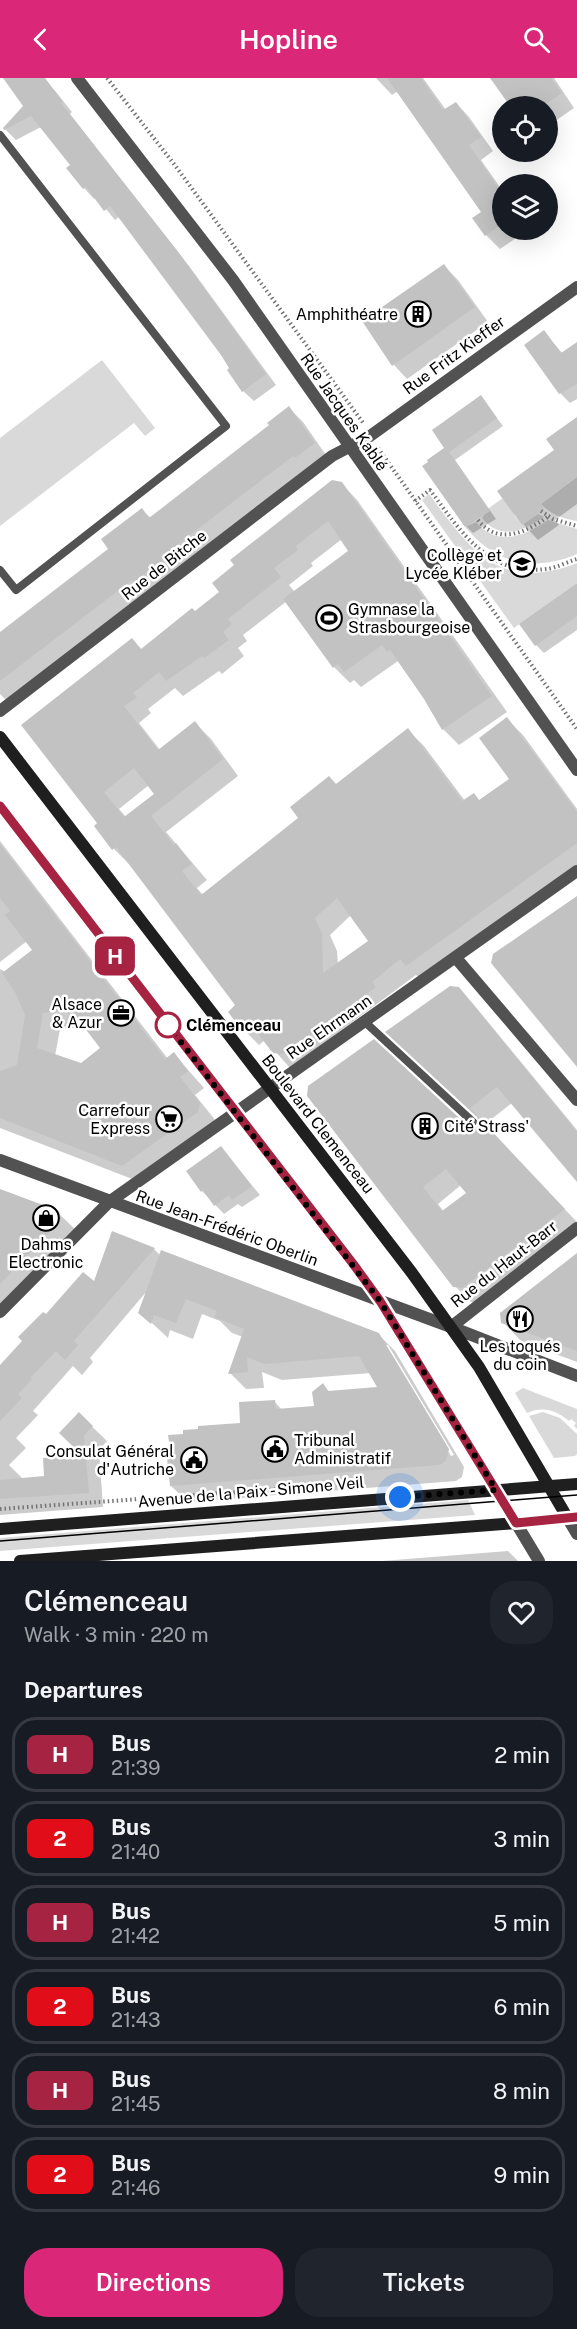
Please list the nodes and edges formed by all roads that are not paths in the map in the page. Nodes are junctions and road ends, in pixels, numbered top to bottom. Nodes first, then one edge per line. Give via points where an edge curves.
1 (77, 78) edge
2 (0, 135) edge
3 (577, 287) edge
4 (349, 447) junction
5 (0, 570) edge
6 (0, 711) edge
7 (0, 737) edge
8 (577, 770) edge
9 (0, 806) edge
10 (577, 871) edge
11 (456, 957) junction
12 (365, 1022) junction
13 (270, 1088) junction
14 (577, 1100) edge
15 (236, 1112) junction
16 (473, 1122) dead end
17 (0, 1160) edge
18 (109, 1202) junction
19 (577, 1227) edge
20 (380, 1301) junction
21 (0, 1312) edge
22 (451, 1327) junction
23 (577, 1376) edge
24 (577, 1484) edge
25 (550, 1487) junction
26 (496, 1490) junction
27 (572, 1517) edge
28 (516, 1523) junction
29 (0, 1528) edge
30 (577, 1534) edge
31 (20, 1561) edge
32 (539, 1561) edge

1 - 4 street, Rue Jacques Kablé via 233,280
2 - 5 lane via 226,426 16,590
3 - 4 street, Rue Fritz Kieffer via 370,436
4 - 6 street, Rue de Bitche via 332,456
4 - 8 street, Rue Jacques Kablé
7 - 13 street, Boulevard Clemenceau
9 - 15 street
10 - 11 street, Rue Ehrmann
11 - 12 street, Rue Ehrmann
11 - 14 street
12 - 13 street, Rue Ehrmann
12 - 16 lane
13 - 15 street, Rue Ehrmann
13 - 22 street, Boulevard Clemenceau
15 - 18 street, Rue Ehrmann
15 - 20 street
17 - 18 street, Rue Jean-Frédéric Oberlin
18 - 20 street, Rue Jean-Frédéric Oberlin
18 - 21 street, Rue Ehrmann
19 - 22 street, Rue du Haut-Barr
20 - 22 street, Rue Jean-Frédéric Oberlin
20 - 26 street
22 - 23 street, Rue Jean-Frédéric Oberlin
22 - 25 street, Boulevard Clemenceau
24 - 25 street, Avenue de la Paix - Simone Veil
25 - 26 street, Avenue de la Paix - Simone Veil
25 - 27 street, Boulevard Clemenceau
26 - 28 street
26 - 29 street, Avenue de la Paix - Simone Veil
27 - 28 street
27 - 30 street
28 - 31 street
28 - 32 street

